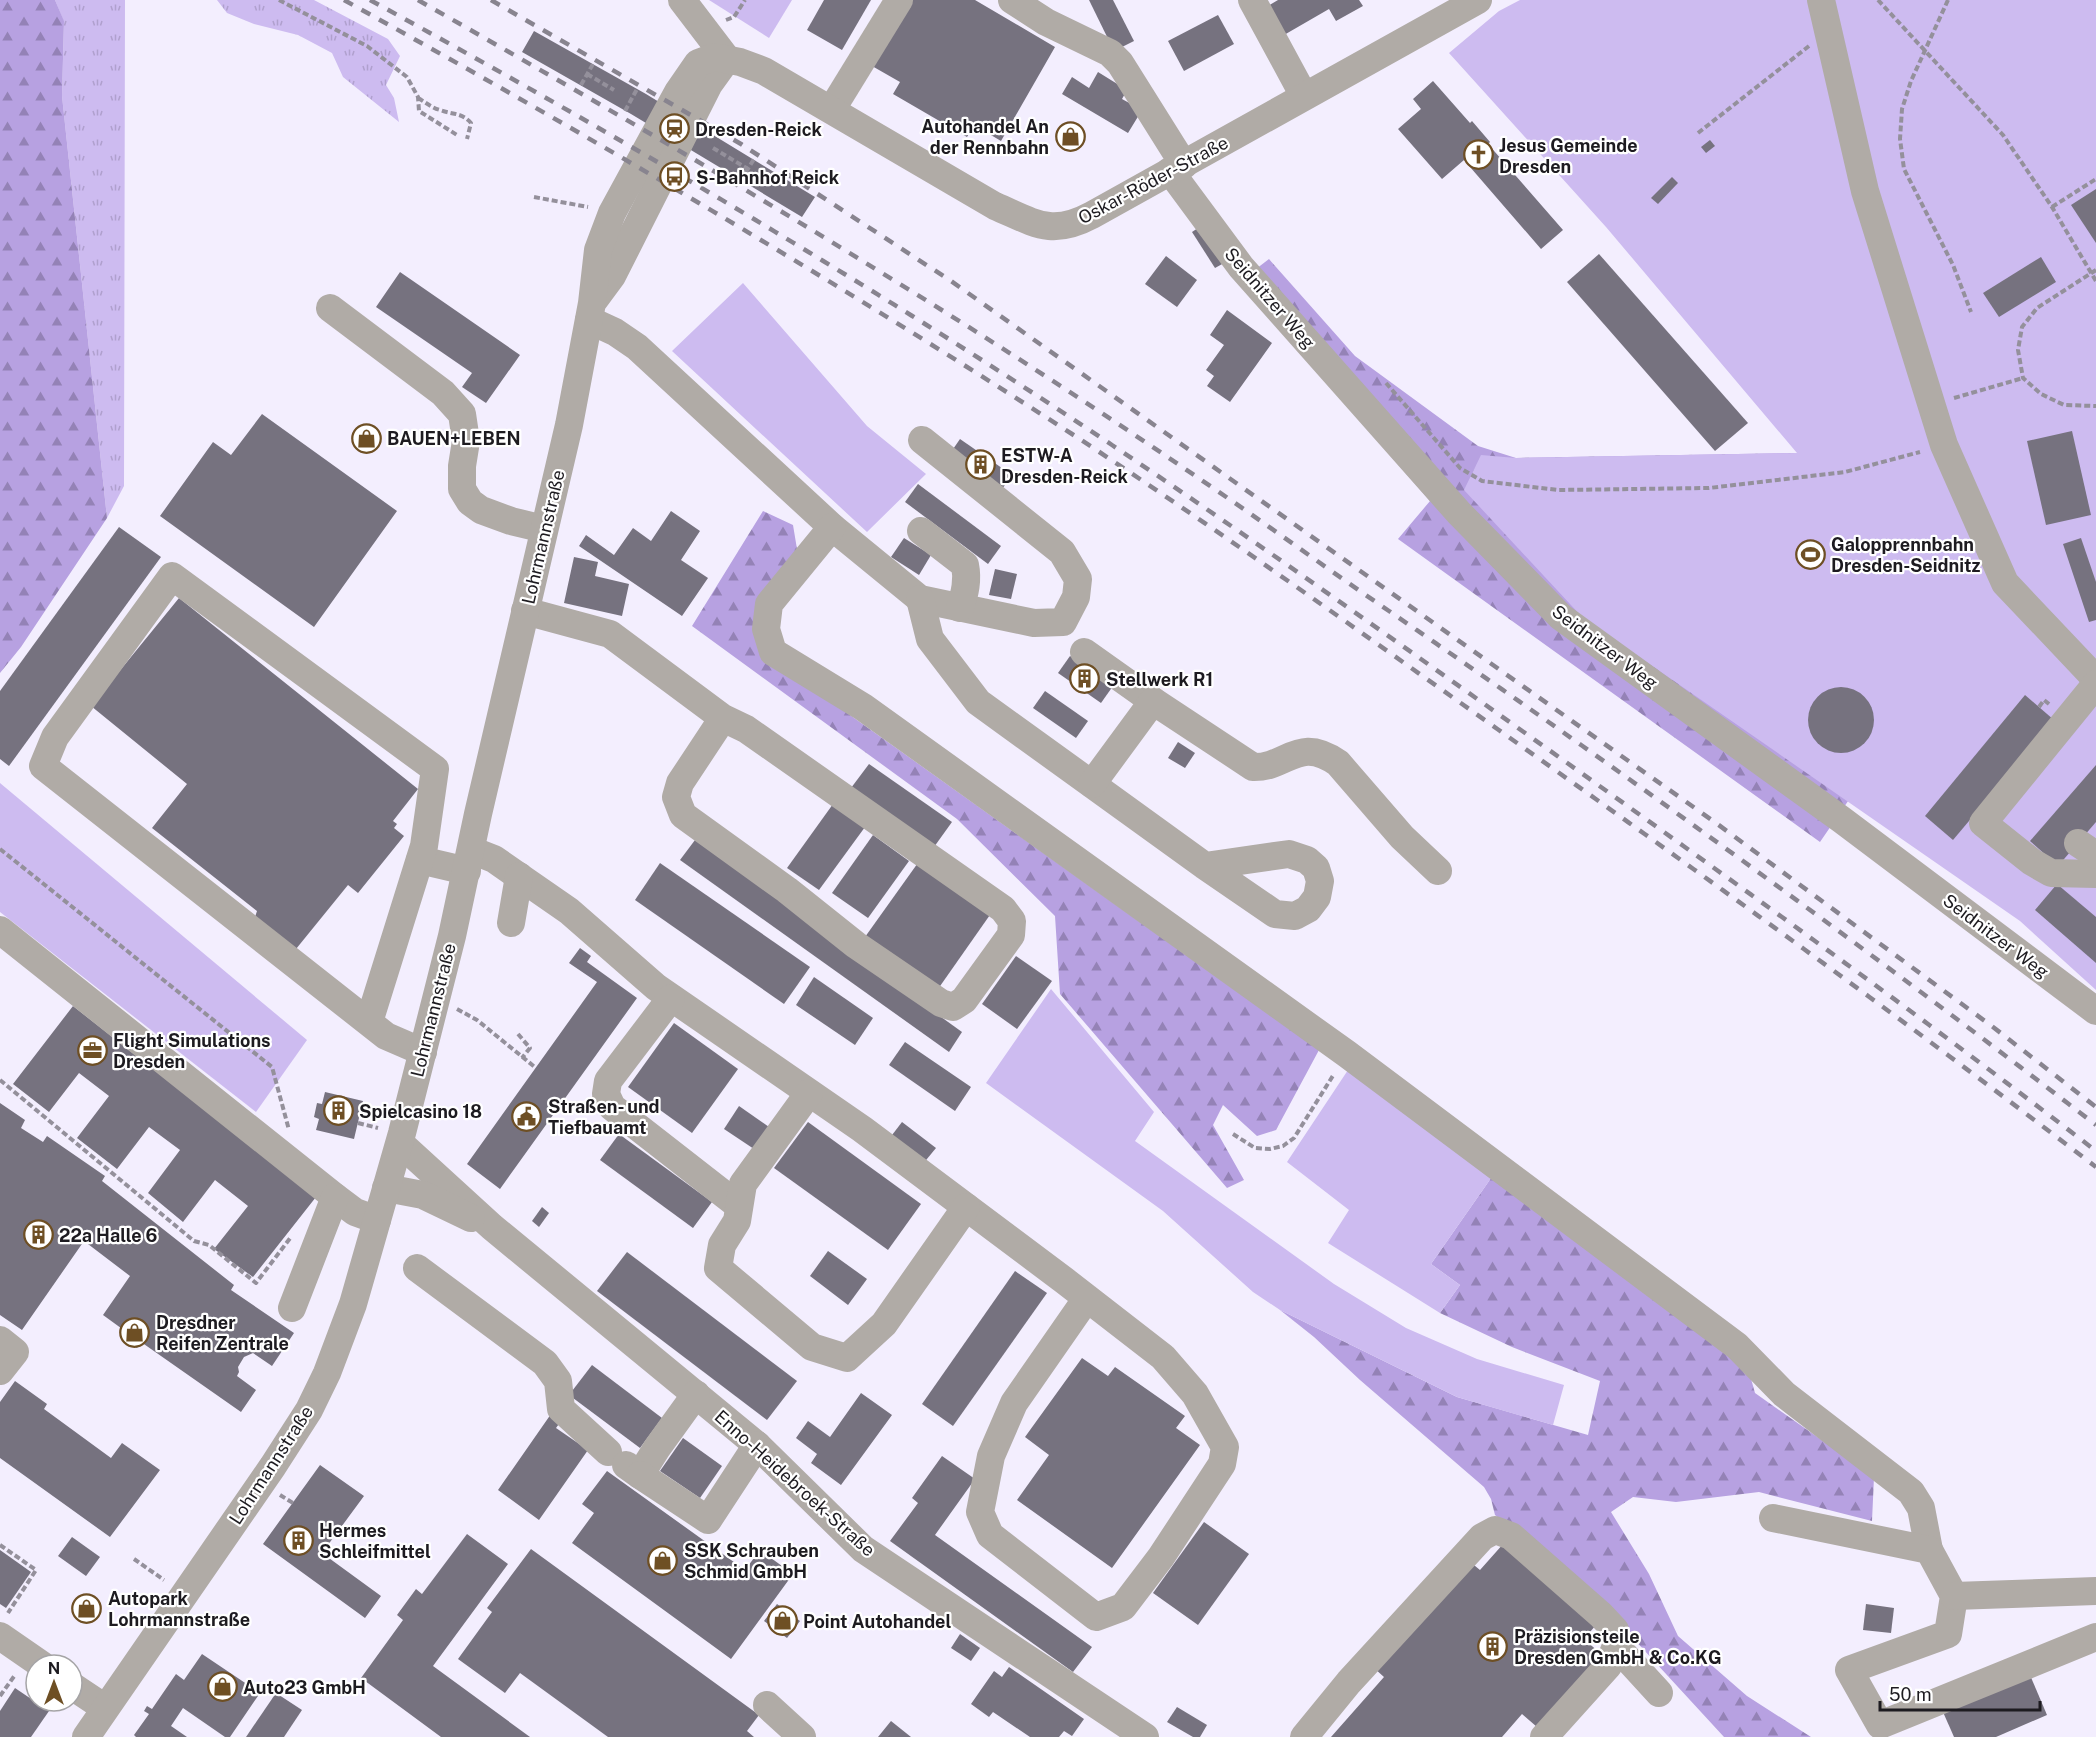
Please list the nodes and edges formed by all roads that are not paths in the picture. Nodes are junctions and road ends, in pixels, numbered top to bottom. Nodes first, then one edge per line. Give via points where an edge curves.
1 (682, 0) edge
2 (899, 0) edge
3 (1012, 0) edge
4 (1252, 0) edge
5 (1478, 0) edge
6 (1821, 0) edge
7 (727, 59) junction
8 (1304, 96) junction
9 (832, 109) junction
10 (1177, 168) junction
11 (330, 308) dead end
12 (591, 312) junction
13 (922, 440) dead end
14 (831, 527) junction
15 (544, 529) junction
16 (921, 531) dead end
17 (920, 599) junction
18 (960, 608) junction
19 (525, 611) junction
20 (1084, 652) dead end
21 (2096, 681) edge
22 (1154, 701) junction
23 (723, 718) junction
24 (1092, 784) junction
25 (420, 860) junction
26 (469, 860) junction
27 (1205, 866) dead end
28 (1438, 871) dead end
29 (2096, 874) edge
30 (519, 876) junction
31 (511, 923) dead end
32 (0, 930) edge
33 (671, 998) junction
34 (2096, 1011) edge
35 (369, 1022) junction
36 (423, 1052) junction
37 (809, 1093) junction
38 (400, 1143) junction
39 (386, 1188) junction
40 (335, 1197) junction
41 (738, 1206) junction
42 (966, 1207) junction
43 (377, 1220) junction
44 (492, 1227) junction
45 (417, 1268) dead end
46 (1087, 1298) junction
47 (292, 1308) dead end
48 (0, 1340) edge
49 (0, 1371) edge
50 (696, 1394) junction
51 (757, 1445) junction
52 (640, 1475) junction
53 (1773, 1518) dead end
54 (1929, 1550) junction
55 (2096, 1591) edge
56 (1954, 1596) junction
57 (3, 1626) edge
58 (2096, 1637) edge
59 (1616, 1646) junction
60 (30, 1653) edge
61 (1659, 1693) dead end
62 (84, 1694) edge
63 (766, 1705) dead end
64 (105, 1708) junction
65 (86, 1737) edge
66 (802, 1737) edge
67 (1145, 1737) edge
68 (1304, 1737) edge
69 (1544, 1737) edge

1 - 7 street
2 - 9 street
3 - 10 street, Seidnitzer Weg via 1046,22 1110,53 1120,63
4 - 8 street
5 - 8 street, Oskar-Röder-Straße
6 - 21 street via 1865,192 1944,446 2005,583
7 - 9 street, Oskar-Röder-Straße via 764,71
7 - 12 street, Lohrmannstraße via 714,57 698,63 612,213 598,250
8 - 10 street, Oskar-Röder-Straße
9 - 10 street, Oskar-Röder-Straße via 995,206 1036,224 1058,228 1078,222
10 - 34 street, Seidnitzer Weg via 1241,267 1459,513 1561,617 1842,820
11 - 15 street via 443,393 462,414 466,441 462,489 470,502 511,521
12 - 14 street via 637,347
12 - 15 street, Lohrmannstraße
13 - 18 street via 1062,552 1078,579 1076,597 1063,622 1034,623
14 - 17 street
14 - 54 street via 769,604 766,629 773,652 862,707 1347,1054 1737,1346 1784,1394 1911,1492 1921,1508
15 - 19 street, Lohrmannstraße
16 - 18 street via 965,565 968,576
17 - 18 street
17 - 24 street via 930,639 978,702
19 - 23 street via 610,634
19 - 26 street, Lohrmannstraße
20 - 22 street
21 - 29 street via 1983,823 2036,856 2051,873
22 - 24 street
22 - 28 street via 1252,766 1267,765 1299,752 1328,756
23 - 23 street via 680,783 676,797 683,815 940,1003 953,1007 964,1000 1011,935 1012,921 1003,909 746,729
24 - 27 street
25 - 26 street
25 - 35 street
25 - 35 street via 435,769 172,576 55,737 43,766
26 - 30 street via 494,859
26 - 36 street, Lohrmannstraße
30 - 31 street
30 - 33 street via 569,911
32 - 40 street
33 - 37 street
33 - 41 street via 608,1081 606,1094 612,1107
35 - 36 street via 386,1036
36 - 38 street, Lohrmannstraße
37 - 41 street via 743,1184
37 - 42 street
38 - 39 street, Lohrmannstraße
38 - 44 street, Enno-Heidebroek-Straße
39 - 43 street, Lohrmannstraße
39 - 44 street, Enno-Heidebroek-Straße via 423,1195
40 - 43 street via 355,1212
40 - 47 street
41 - 42 street via 737,1221 722,1245 718,1268 812,1347 847,1358 884,1324
42 - 46 street
43 - 64 street, Lohrmannstraße via 349,1314 309,1410
44 - 50 street, Enno-Heidebroek-Straße
45 - 52 street via 545,1363 558,1381 561,1409 601,1457
46 - 46 street via 1163,1357 1195,1394 1224,1447 1222,1464 1161,1557 1123,1607 1096,1617 990,1535 980,1512 991,1456 1014,1403
48 - 49 street via 15,1352
50 - 51 street, Enno-Heidebroek-Straße
50 - 52 street
51 - 52 street via 708,1520
51 - 67 street, Enno-Heidebroek-Straße via 863,1549
53 - 54 street
54 - 56 street
55 - 56 street
56 - 58 street via 1948,1634 1849,1670 1880,1725
57 - 60 street
59 - 61 street
59 - 68 street via 1615,1630 1601,1615 1510,1536 1495,1530 1482,1537
59 - 69 street via 1608,1666
62 - 64 street
63 - 66 street
64 - 65 street, Lohrmannstraße

